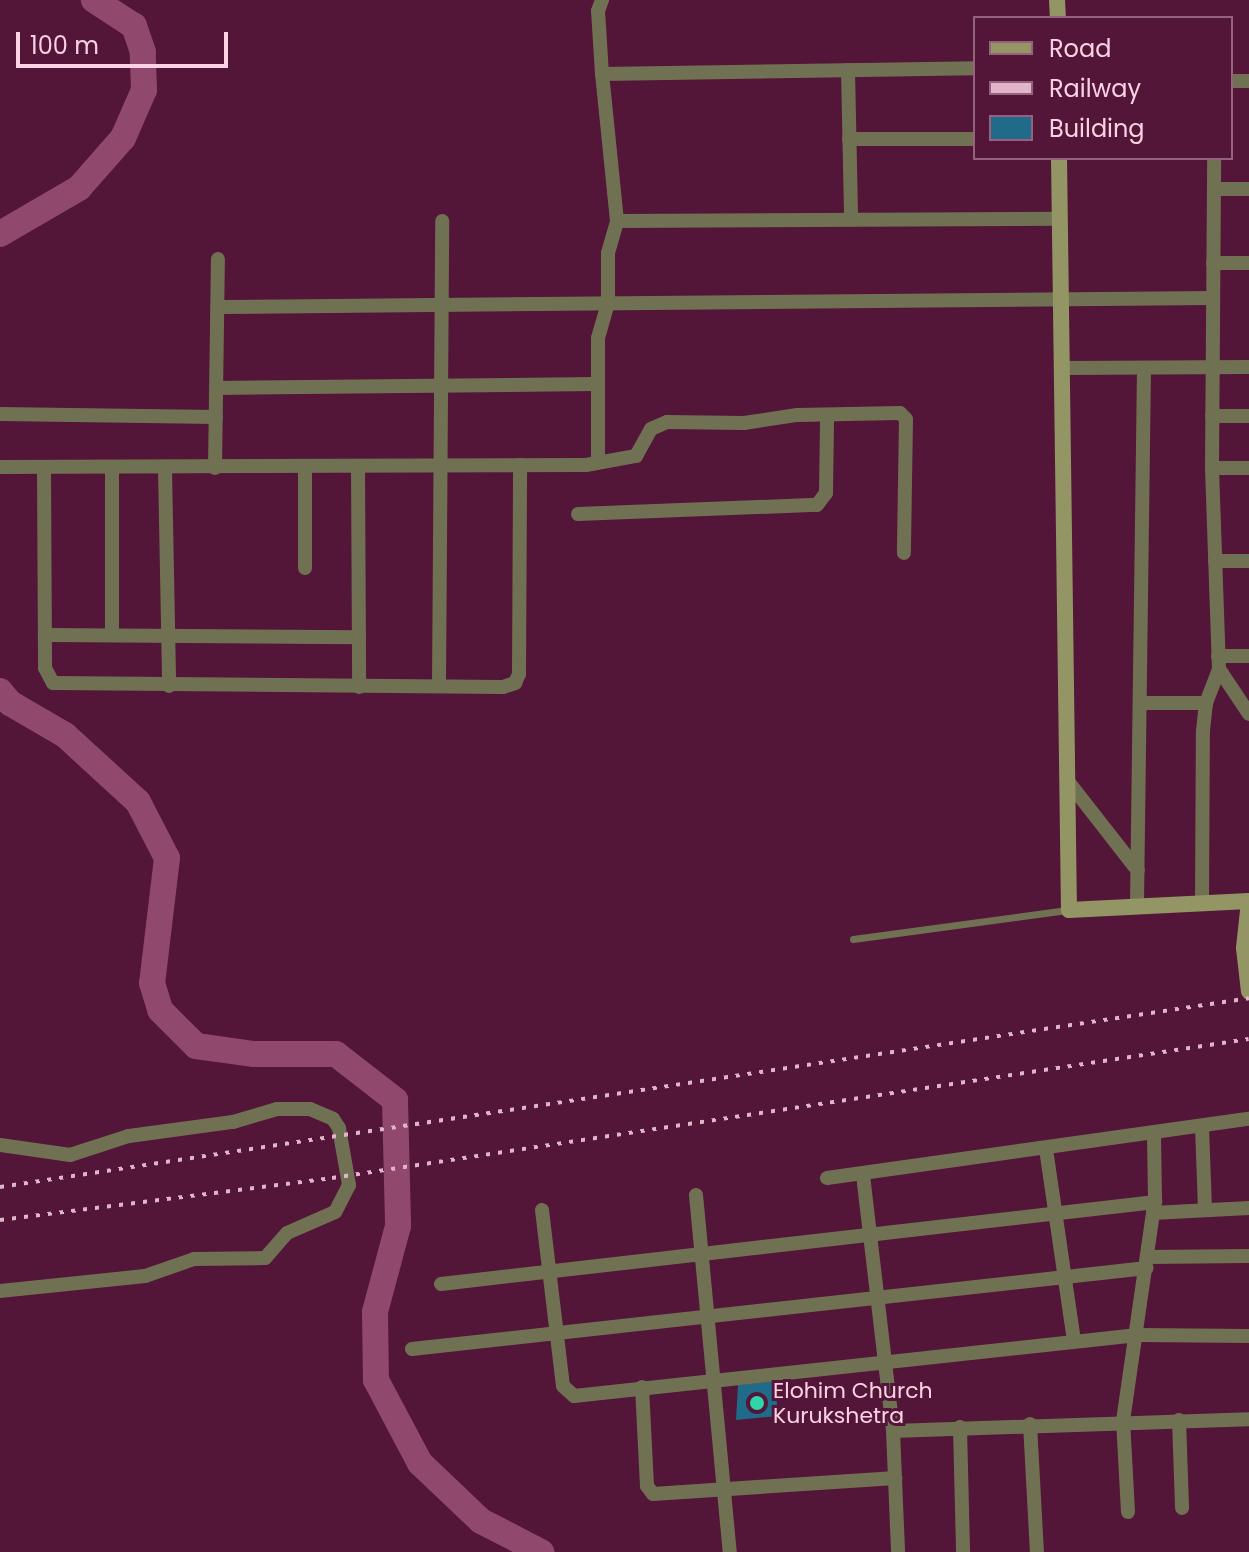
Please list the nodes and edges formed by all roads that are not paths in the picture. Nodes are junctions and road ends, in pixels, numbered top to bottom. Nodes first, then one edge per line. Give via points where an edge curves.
1 (602, 0) edge
2 (973, 68) edge
3 (848, 70) junction
4 (602, 74) junction
5 (849, 139) junction
6 (973, 139) edge
7 (1059, 160) edge
8 (1214, 160) edge
9 (1214, 189) junction
10 (1249, 189) edge
11 (851, 217) junction
12 (1060, 219) junction
13 (442, 221) dead end
14 (617, 221) junction
15 (218, 259) dead end
16 (1213, 263) junction
17 (1249, 263) edge
18 (1213, 298) junction
19 (1061, 301) junction
20 (608, 304) junction
21 (443, 306) junction
22 (218, 307) junction
23 (1212, 367) junction
24 (1249, 367) edge
25 (1061, 368) junction
26 (1144, 368) junction
27 (596, 384) junction
28 (443, 386) junction
29 (216, 388) junction
30 (0, 414) edge
31 (1212, 416) junction
32 (1249, 416) edge
33 (216, 417) junction
34 (827, 417) junction
35 (598, 459) junction
36 (520, 465) junction
37 (358, 466) junction
38 (443, 466) junction
39 (0, 467) edge
40 (305, 467) junction
41 (44, 468) junction
42 (112, 468) junction
43 (165, 468) junction
44 (215, 468) junction
45 (1212, 468) junction
46 (1249, 468) edge
47 (578, 514) dead end
48 (904, 553) dead end
49 (1215, 561) junction
50 (1249, 561) edge
51 (305, 568) dead end
52 (112, 634) junction
53 (166, 634) junction
54 (46, 635) junction
55 (359, 637) junction
56 (1249, 656) edge
57 (1219, 662) junction
58 (439, 685) junction
59 (169, 686) junction
60 (359, 687) junction
61 (1140, 703) junction
62 (1206, 703) junction
63 (1249, 714) edge
64 (1067, 780) junction
65 (1138, 871) junction
66 (1249, 901) edge
67 (1202, 902) junction
68 (1137, 903) junction
69 (1069, 910) junction
70 (853, 939) dead end
71 (1249, 992) edge
72 (1249, 1119) edge
73 (1202, 1127) junction
74 (1154, 1135) junction
75 (0, 1145) edge
76 (1046, 1149) junction
77 (863, 1175) junction
78 (827, 1178) dead end
79 (696, 1195) dead end
80 (1154, 1208) junction
81 (1249, 1208) edge
82 (542, 1210) dead end
83 (1205, 1210) junction
84 (1054, 1212) junction
85 (871, 1234) junction
86 (701, 1252) junction
87 (1249, 1256) edge
88 (1147, 1263) junction
89 (549, 1268) junction
90 (1061, 1275) junction
91 (441, 1284) dead end
92 (0, 1291) edge
93 (878, 1298) junction
94 (707, 1317) junction
95 (557, 1332) junction
96 (1138, 1335) junction
97 (1249, 1336) edge
98 (1074, 1341) junction
99 (412, 1349) dead end
100 (885, 1361) junction
101 (713, 1378) junction
102 (642, 1387) junction
103 (1249, 1419) edge
104 (1179, 1420) junction
105 (1123, 1421) junction
106 (1030, 1424) junction
107 (960, 1427) junction
108 (893, 1431) junction
109 (895, 1478) junction
110 (724, 1488) junction
111 (1182, 1508) dead end
112 (1128, 1512) dead end
113 (730, 1552) edge
114 (898, 1552) edge
115 (963, 1552) edge
116 (1037, 1552) edge

1 - 4 street
2 - 3 street
3 - 4 street
3 - 5 street
4 - 14 street
5 - 6 street
5 - 11 street
7 - 12 street
8 - 9 street
9 - 10 street
9 - 16 street
11 - 12 street
11 - 14 street
12 - 19 street
13 - 21 street
14 - 20 street via 608,253
15 - 22 street
16 - 17 street
16 - 18 street
18 - 19 street
18 - 23 street
19 - 20 street
19 - 25 street
20 - 21 street
20 - 27 street via 598,338
21 - 22 street
21 - 28 street
22 - 29 street
23 - 24 street
23 - 26 street
23 - 31 street
25 - 26 street
25 - 64 street
26 - 61 street
27 - 28 street
27 - 35 street
28 - 29 street
28 - 38 street
29 - 33 street
30 - 33 street
31 - 32 street
31 - 45 street
33 - 44 street
34 - 35 street via 667,422 651,429 636,456
34 - 47 street via 826,493 817,505
34 - 48 street via 905,415
35 - 36 street via 586,465
36 - 38 street
36 - 58 street via 518,679 511,686
37 - 38 street
37 - 40 street
37 - 55 street
38 - 58 street
39 - 41 street
40 - 44 street
40 - 51 street
41 - 42 street
41 - 54 street
42 - 43 street
42 - 52 street
43 - 44 street
43 - 53 street
45 - 46 street
45 - 49 street
49 - 50 street
49 - 57 street
52 - 53 street
52 - 54 street
53 - 55 street
53 - 59 street
54 - 59 street via 45,673 53,683
55 - 60 street
56 - 57 street
57 - 62 street
57 - 63 street
58 - 60 street
59 - 60 street
61 - 62 street
61 - 65 street
62 - 67 street
64 - 65 street
64 - 69 street
65 - 68 street
66 - 67 street
66 - 71 street via 1244,948
67 - 68 street
68 - 69 street
69 - 70 lane
72 - 73 street
73 - 74 street
73 - 83 street
74 - 76 street
74 - 80 street
75 - 92 street via 70,1155 129,1136 303,1108 337,1123 349,1185 335,1212 287,1233 265,1258 194,1259 145,1276
76 - 77 street
76 - 84 street
77 - 78 street
77 - 85 street
79 - 86 street
80 - 83 street
80 - 84 street
80 - 88 street
81 - 83 street
82 - 89 street
84 - 85 street
84 - 90 street
85 - 86 street
85 - 93 street
86 - 89 street
86 - 94 street
87 - 88 street
88 - 90 street
88 - 96 street
89 - 91 street
89 - 95 street
90 - 93 street
90 - 98 street
93 - 94 street
93 - 100 street
94 - 95 street
94 - 101 street
95 - 99 street
95 - 102 street via 567,1394
96 - 97 street
96 - 98 street
96 - 105 street
98 - 100 street
100 - 101 street
100 - 108 street
101 - 102 street
101 - 110 street
102 - 110 street via 649,1491
103 - 104 street
104 - 105 street
104 - 111 street
105 - 106 street
105 - 112 street
106 - 107 street
106 - 116 street
107 - 108 street
107 - 115 street
108 - 109 street
109 - 110 street
109 - 114 street
110 - 113 street

